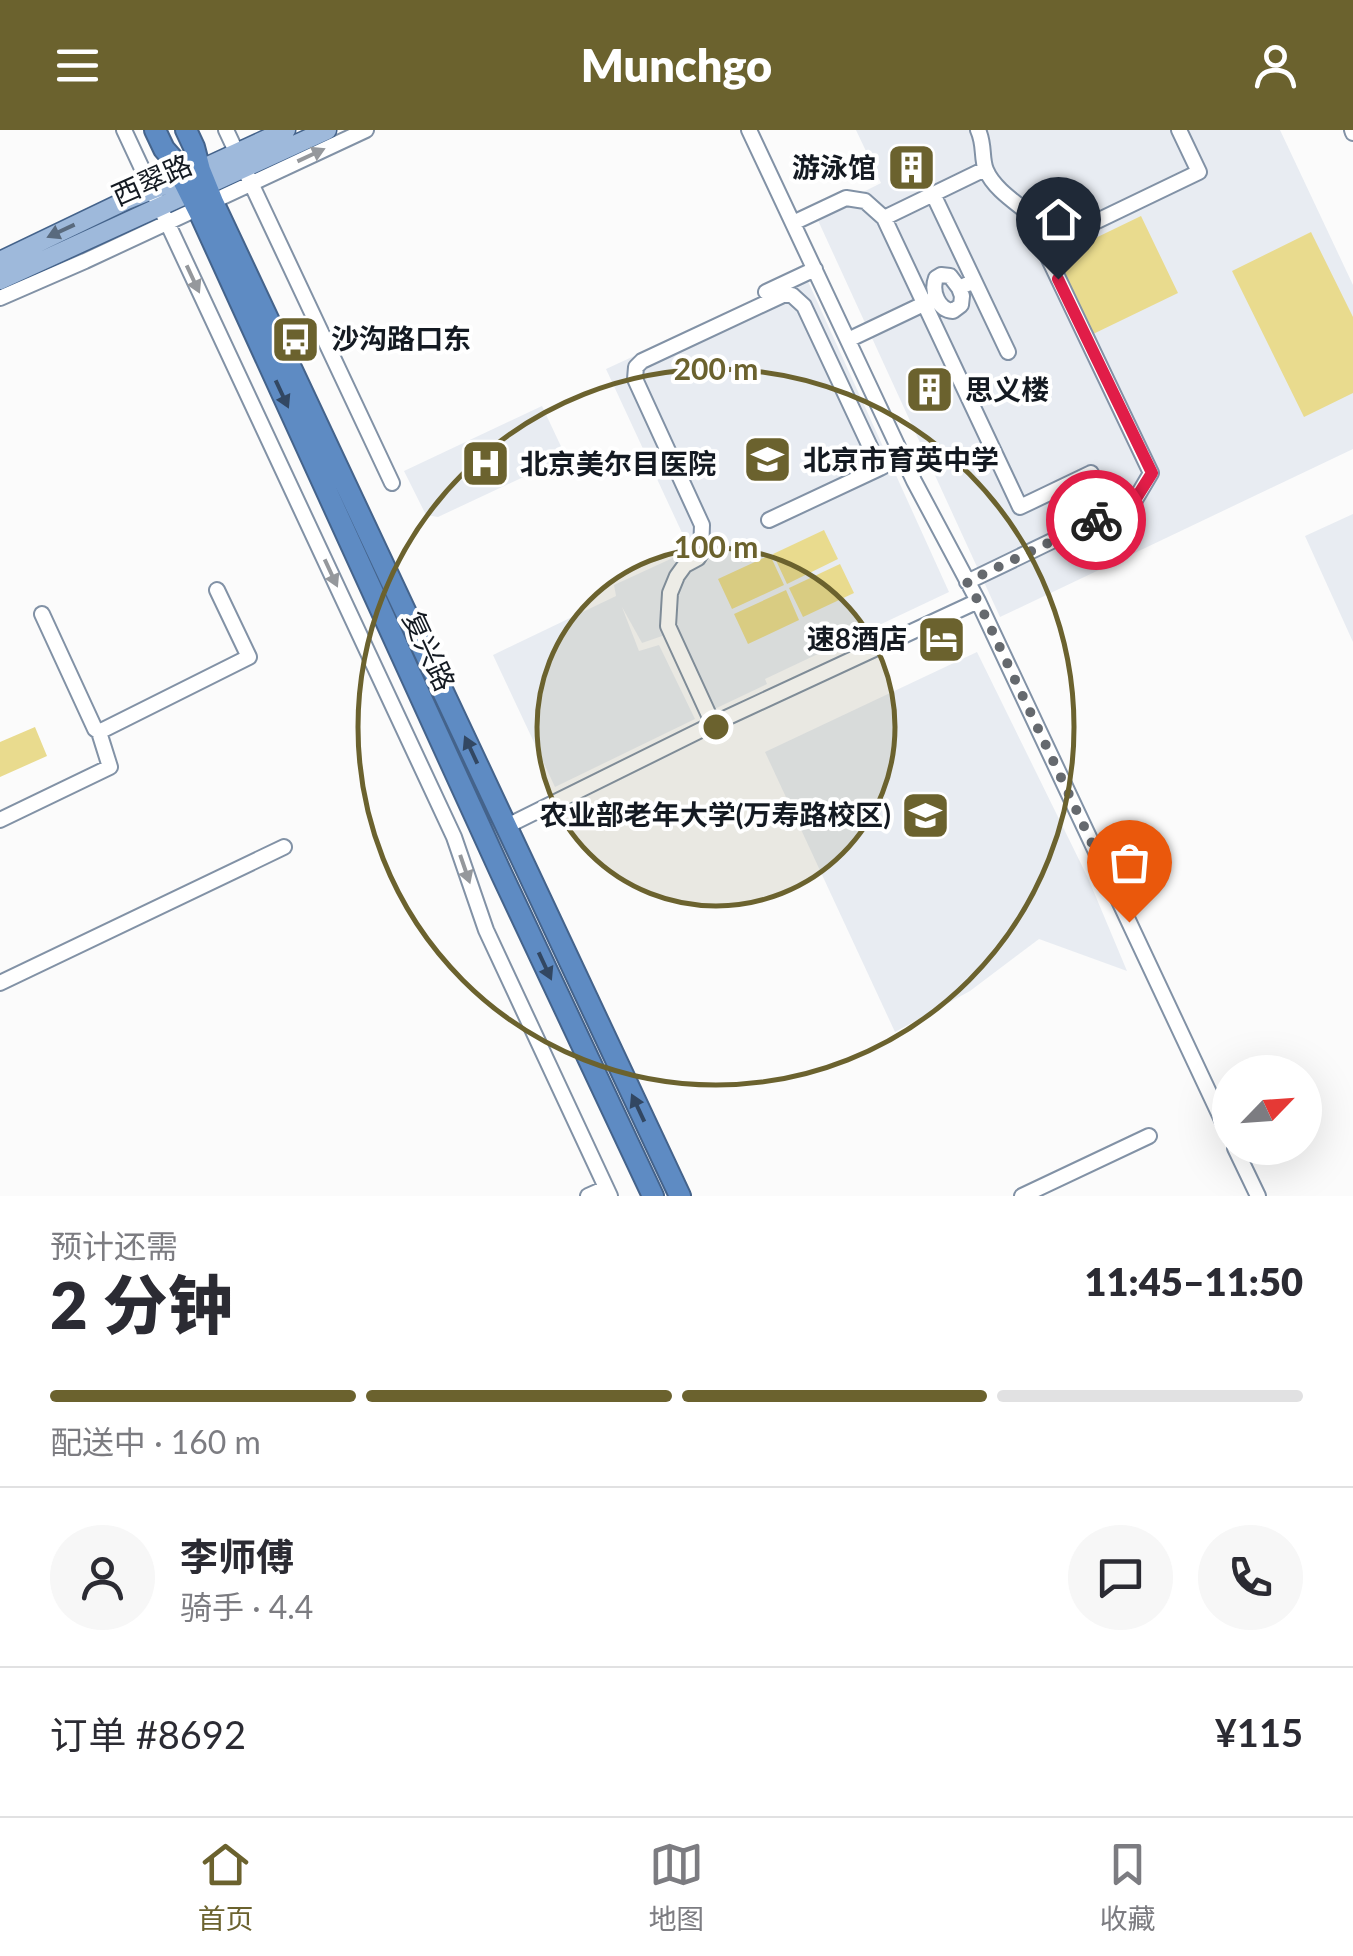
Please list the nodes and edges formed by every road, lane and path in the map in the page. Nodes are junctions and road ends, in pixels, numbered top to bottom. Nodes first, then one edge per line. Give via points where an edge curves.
1 (124, 130) edge
2 (155, 130) edge
3 (186, 130) edge
4 (226, 130) edge
5 (255, 130) edge
6 (286, 130) edge
7 (327, 130) edge
8 (366, 130) edge
9 (750, 130) edge
10 (978, 130) edge
11 (1179, 130) edge
12 (244, 164) junction
13 (984, 168) junction
14 (198, 190) junction
15 (933, 194) junction
16 (159, 207) junction
17 (884, 218) junction
18 (793, 224) junction
19 (1043, 247) junction
20 (0, 261) edge
21 (815, 270) junction
22 (0, 280) edge
23 (974, 281) junction
24 (959, 288) junction
25 (0, 298) edge
26 (931, 301) junction
27 (707, 320) dead end
28 (848, 340) junction
29 (1008, 352) dead end
30 (903, 456) junction
31 (880, 468) junction
32 (392, 482) dead end
33 (1110, 514) junction
34 (768, 520) dead end
35 (967, 582) junction
36 (217, 590) dead end
37 (978, 601) junction
38 (42, 614) dead end
39 (713, 724) junction
40 (100, 732) junction
41 (0, 820) edge
42 (507, 826) junction
43 (284, 846) dead end
44 (0, 983) edge
45 (1212, 1099) edge
46 (1149, 1136) dead end
47 (1243, 1165) edge
48 (608, 1192) edge
49 (588, 1196) edge
50 (653, 1196) edge
51 (680, 1196) edge
52 (1022, 1196) edge
53 (1258, 1196) edge

1 - 16 street, 复兴路
2 - 14 highway, 复兴路
3 - 14 highway, 复兴路
4 - 12 street
5 - 12 street
6 - 12 main road, 西翠路
7 - 12 main road, 西翠路
12 -> 8 street
9 - 18 street
10 - 13 street
11 - 19 street via 1198,172
12 - 14 main road, 西翠路
12 - 32 street
13 - 15 street
13 - 19 street via 1026,211
14 - 16 main road, 西翠路
14 - 16 street
42 -> 14 highway, 复兴路
14 -> 50 highway, 复兴路 via 502,876
15 - 17 street
15 - 23 street
16 -> 20 main road, 西翠路
16 - 22 main road, 西翠路
16 - 25 street
16 -> 48 street, 复兴路 via 454,836 486,930
17 - 18 street via 865,200 846,198
17 - 26 street
18 - 21 street
19 - 33 street via 1152,473 1135,500
21 - 27 street
21 - 28 street
23 - 24 street
23 - 29 street
24 - 26 street via 962,304 953,311
24 - 26 street via 941,275
26 - 28 street
26 - 33 street via 1020,508 1091,473
28 - 30 street
30 - 31 street
30 - 35 street
31 - 34 street
31 - 39 street via 804,306 792,295 636,367 635,379 702,526 698,558 685,565 670,594 668,626
33 - 35 street
35 - 37 street
36 - 40 street via 250,657
37 - 39 street
37 - 45 street
38 - 40 street
39 - 42 street
40 - 41 street via 110,767
51 -> 42 highway, 复兴路
43 - 44 street
46 - 52 street
47 - 53 street
48 - 49 street

